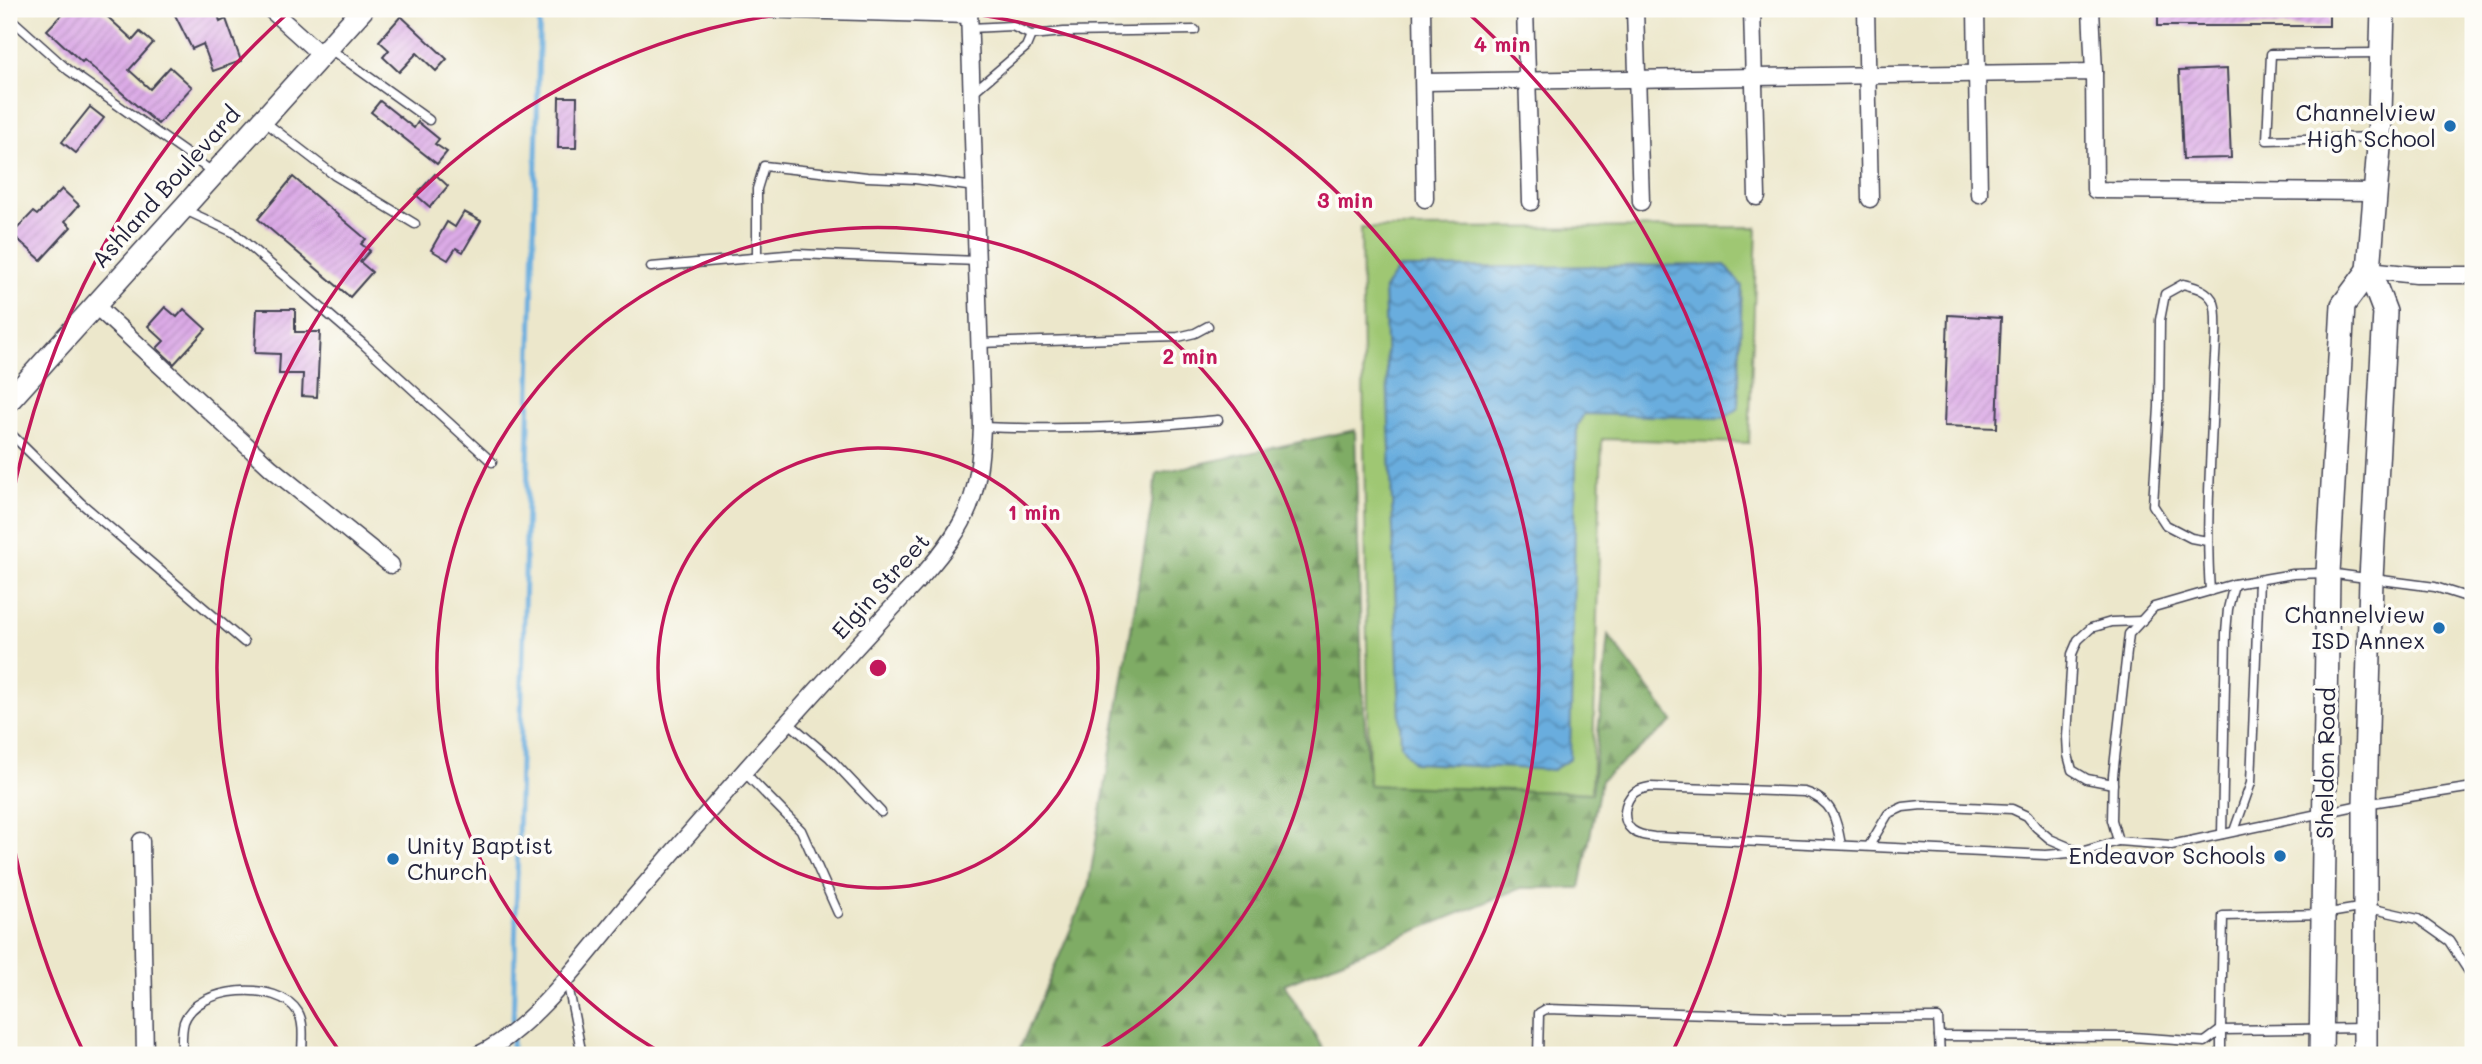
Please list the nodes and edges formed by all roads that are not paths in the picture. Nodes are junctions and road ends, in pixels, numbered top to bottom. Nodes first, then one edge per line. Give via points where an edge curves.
1 (270, 9) edge
2 (363, 9) edge
3 (757, 9) edge
4 (1422, 9) edge
5 (1525, 9) edge
6 (1636, 9) edge
7 (1752, 9) edge
8 (1866, 9) edge
9 (1976, 9) edge
10 (2091, 9) edge
11 (2383, 9) edge
12 (970, 17) edge
13 (9, 18) edge
14 (1195, 30) dead end
15 (1031, 35) junction
16 (324, 51) junction
17 (2381, 53) junction
18 (2094, 72) junction
19 (1977, 74) junction
20 (1867, 75) junction
21 (1755, 77) junction
22 (1638, 79) junction
23 (1528, 80) junction
24 (1424, 82) junction
25 (972, 93) junction
26 (262, 120) junction
27 (429, 120) dead end
28 (2379, 137) junction
29 (214, 173) junction
30 (975, 187) junction
31 (2375, 192) junction
32 (1979, 194) dead end
33 (1757, 197) dead end
34 (1425, 199) dead end
35 (1870, 199) dead end
36 (1531, 202) dead end
37 (1641, 202) dead end
38 (182, 209) junction
39 (415, 223) dead end
40 (757, 257) junction
41 (978, 261) junction
42 (651, 267) dead end
43 (2369, 270) junction
44 (2473, 275) edge
45 (95, 305) junction
46 (1208, 326) dead end
47 (979, 343) junction
48 (9, 401) edge
49 (1218, 420) dead end
50 (982, 427) junction
51 (9, 432) edge
52 (492, 462) dead end
53 (2207, 541) junction
54 (391, 565) dead end
55 (2328, 573) junction
56 (2371, 579) junction
57 (2259, 580) junction
58 (2234, 584) junction
59 (2210, 591) junction
60 (2473, 599) edge
61 (2142, 621) junction
62 (244, 642) dead end
63 (789, 723) junction
64 (745, 773) junction
65 (2113, 784) junction
66 (2473, 788) edge
67 (2365, 804) junction
68 (881, 811) dead end
69 (2326, 812) junction
70 (2234, 831) junction
71 (2222, 834) junction
72 (141, 841) dead end
73 (2118, 841) junction
74 (1841, 845) junction
75 (1868, 846) junction
76 (2081, 852) junction
77 (2365, 907) junction
78 (838, 913) dead end
79 (2323, 914) junction
80 (566, 977) junction
81 (2473, 978) edge
82 (2367, 1028) junction
83 (2322, 1029) junction
84 (2221, 1030) junction
85 (1939, 1036) junction
86 (145, 1055) edge
87 (182, 1055) edge
88 (302, 1055) edge
89 (478, 1055) edge
90 (582, 1055) edge
91 (1538, 1055) edge
92 (1940, 1055) edge
93 (2221, 1055) edge
94 (2321, 1055) edge
95 (2365, 1055) edge

1 - 16 street
2 - 16 street, Ashland Boulevard
3 - 12 street
4 - 24 street
5 - 23 street
6 - 22 street
7 - 21 street
8 - 20 street
9 - 19 street
10 - 18 street
11 - 17 main road, Sheldon Road
12 - 15 lane
12 - 25 street, Elgin Street
13 - 29 lane via 68,70
14 - 15 lane
15 - 25 lane via 1026,47
16 - 26 street, Ashland Boulevard
16 - 27 lane
17 - 28 main road, Sheldon Road
17 - 28 lane via 2271,54 2267,140
18 - 19 street
18 - 31 street via 2095,190
19 - 20 street
19 - 32 street
20 - 21 street
20 - 35 street
21 - 22 street
21 - 33 street
22 - 23 street
22 - 37 street
23 - 24 street
23 - 36 street
24 - 34 street
25 - 30 street, Elgin Street
26 - 29 street, Ashland Boulevard
26 - 39 lane via 334,175
28 - 31 main road, Sheldon Road
29 - 38 street, Ashland Boulevard
30 - 40 lane via 764,166 757,189
30 - 41 street, Elgin Street
31 - 43 main road, Sheldon Road
38 - 45 street, Ashland Boulevard
38 - 52 lane via 233,232
40 - 41 lane via 797,254
40 - 42 lane
41 - 47 street, Elgin Street
43 - 44 street
43 - 55 main road, Sheldon Road via 2343,305
43 - 56 main road, Sheldon Road via 2385,312
45 - 48 street, Ashland Boulevard
45 - 54 street via 271,468
46 - 47 lane via 1178,337
47 - 50 street, Elgin Street
49 - 50 lane via 1079,429
50 - 63 street, Elgin Street via 980,469 962,525 945,550
51 - 62 lane via 80,503
53 - 53 lane via 2214,303 2202,289 2183,284 2165,294 2160,320 2153,505 2166,525
53 - 59 lane
55 - 56 lane
55 - 57 lane
55 - 69 main road, Sheldon Road
56 - 60 lane via 2435,587
56 - 67 main road, Sheldon Road
57 - 58 lane
57 - 70 lane via 2251,783
58 - 59 lane
58 - 71 lane via 2226,632
59 - 61 lane via 2154,607
61 - 65 lane via 2129,634
61 - 65 lane via 2091,628 2072,654 2067,737 2072,770 2087,779
63 - 64 street, Elgin Street
63 - 68 lane
64 - 78 lane via 801,830
64 - 80 street, Elgin Street
65 - 73 lane via 2112,820
66 - 67 lane
67 - 69 lane
67 - 77 main road, Sheldon Road
69 - 70 lane
69 - 79 main road, Sheldon Road
70 - 71 lane
71 - 73 lane via 2171,845
72 - 86 street
73 - 76 lane
74 - 74 lane via 1654,837 1632,831 1625,813 1632,794 1650,787 1805,792 1830,807
74 - 75 lane
75 - 76 lane via 2046,855
75 - 76 lane via 1888,814 1922,805 2012,809 2027,816 2050,839
77 - 79 lane
77 - 81 lane via 2418,919 2449,941
77 - 82 main road, Sheldon Road
79 - 83 main road, Sheldon Road
79 - 84 lane via 2223,916
80 - 89 street, Elgin Street via 524,1023
80 - 90 lane
82 - 83 lane
82 - 95 main road, Sheldon Road
83 - 84 lane
83 - 94 main road, Sheldon Road
84 - 85 lane via 2205,1042
84 - 93 lane
85 - 91 lane via 1938,1018 1783,1019 1546,1009 1539,1013
85 - 92 lane
87 - 88 lane via 184,1022 194,1009 212,997 245,990 281,998 294,1007 302,1021

